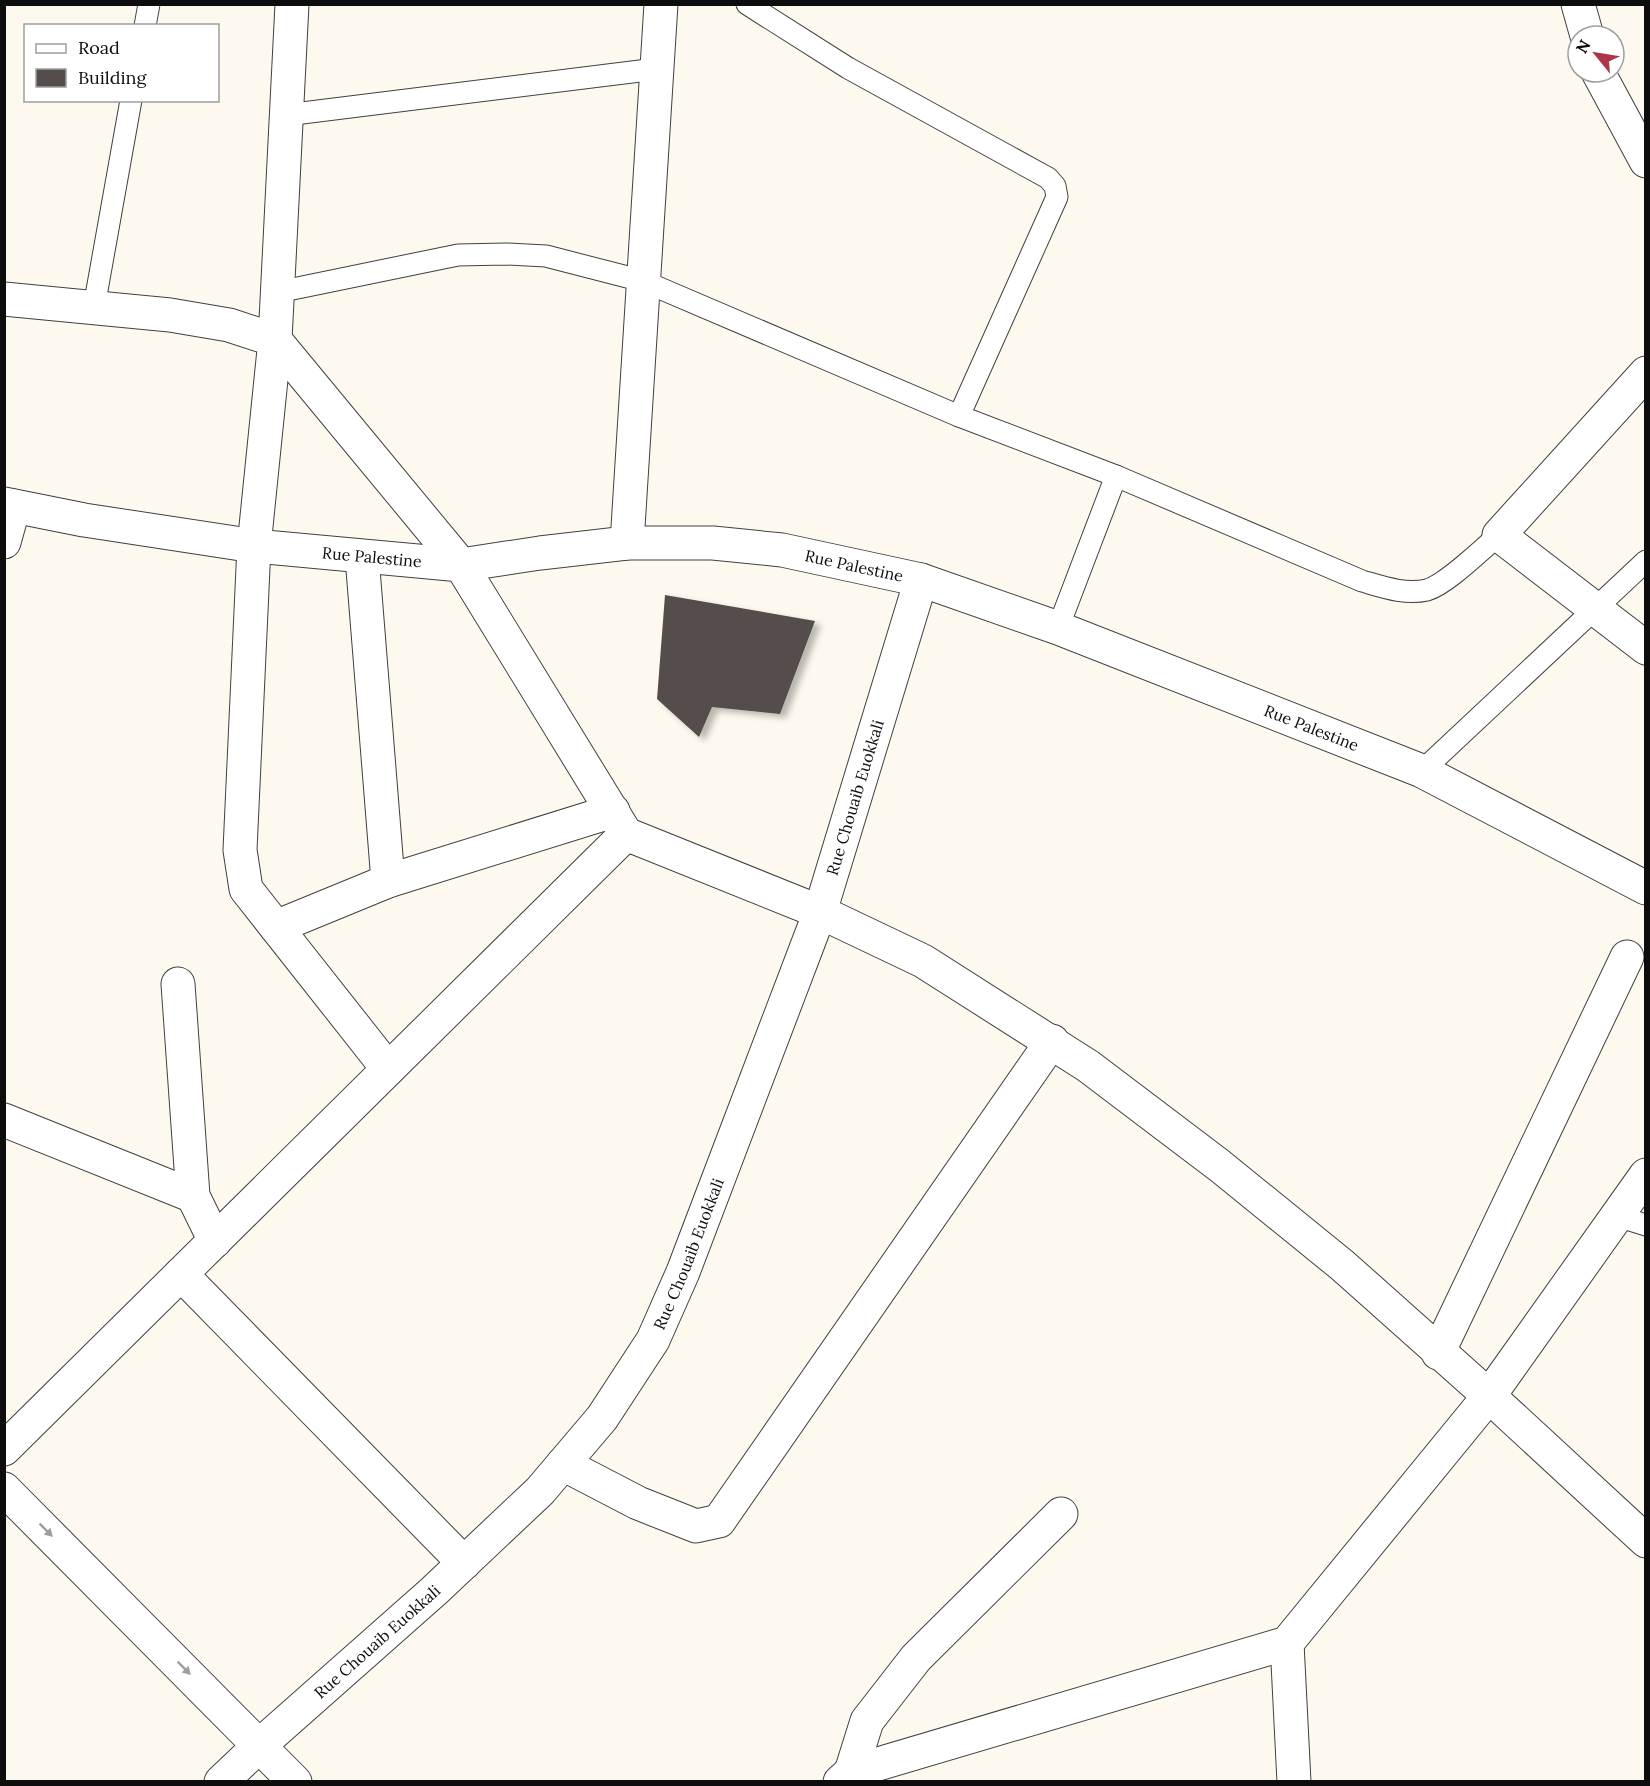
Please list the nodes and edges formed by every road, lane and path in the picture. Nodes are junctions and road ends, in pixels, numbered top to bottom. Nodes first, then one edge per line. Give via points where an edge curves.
1 (148, 4) edge
2 (292, 4) edge
3 (661, 4) edge
4 (747, 4) edge
5 (1578, 4) edge
6 (145, 24) edge
7 (1584, 24) edge
8 (656, 69) junction
9 (1604, 84) edge
10 (131, 102) edge
11 (286, 115) junction
12 (1646, 161) edge
13 (644, 281) junction
14 (278, 292) junction
15 (4, 299) edge
16 (94, 307) junction
17 (275, 340) junction
18 (1646, 373) edge
19 (959, 416) junction
20 (1116, 476) junction
21 (9, 505) edge
22 (1499, 535) junction
23 (4, 542) edge
24 (627, 543) junction
25 (254, 546) junction
26 (362, 557) junction
27 (1646, 561) edge
28 (461, 565) junction
29 (921, 580) junction
30 (1593, 609) junction
31 (1058, 628) junction
32 (1646, 648) edge
33 (1422, 771) junction
34 (620, 823) junction
35 (388, 881) junction
36 (1646, 888) edge
37 (820, 912) junction
38 (276, 927) junction
39 (1627, 957) dead end
40 (178, 984) dead end
41 (1053, 1041) junction
42 (388, 1069) junction
43 (4, 1120) edge
44 (1646, 1175) edge
45 (192, 1196) junction
46 (1631, 1220) edge
47 (215, 1241) junction
48 (181, 1274) junction
49 (1438, 1353) junction
50 (1489, 1396) junction
51 (4, 1449) edge
52 (563, 1464) junction
53 (4, 1489) edge
54 (1061, 1514) dead end
55 (1646, 1541) edge
56 (464, 1563) junction
57 (1287, 1643) junction
58 (260, 1745) junction
59 (845, 1777) edge
60 (221, 1782) edge
61 (295, 1782) edge
62 (1294, 1782) edge

1 - 6 lane
2 - 11 street
3 - 8 street
4 - 19 lane via 848,68 1048,178 1054,186 1057,197
5 - 7 street
8 - 11 lane
8 - 13 street
9 - 12 street
10 - 16 lane
11 - 14 street
13 - 14 lane via 546,256 458,255
13 - 19 lane
13 - 24 street
14 - 17 street
15 - 16 street
16 - 17 street via 229,325
17 - 25 street
17 - 28 street
18 - 22 street
19 - 20 lane
20 - 22 lane via 1362,581 1393,590 1429,590
20 - 31 lane
21 - 23 street
21 - 25 street, Rue Palestine
22 - 30 street
24 - 28 street, Rue Palestine
24 - 29 street, Rue Palestine via 713,543 782,550
25 - 26 street, Rue Palestine
25 - 38 street via 240,850 246,889
26 - 28 street, Rue Palestine
26 - 35 street
27 - 30 lane
28 - 34 street
29 - 31 street, Rue Palestine
29 - 37 street, Rue Chouaib Euokkali
30 - 32 street
30 - 33 lane
31 - 33 street, Rue Palestine
33 - 36 street, Rue Palestine
34 - 35 street
34 - 37 street
34 - 42 street
35 - 38 street
37 - 41 street via 923,961
37 - 52 street, Rue Chouaib Euokkali via 683,1272 653,1340 602,1418
38 - 42 street
39 - 49 street
40 - 45 street
41 - 49 street via 1220,1166 1342,1266
41 - 52 street via 719,1521 696,1526 638,1503
42 - 47 street
43 - 45 street
44 - 46 street
45 - 47 street
46 - 50 street
47 - 48 street
48 - 51 street
48 - 56 street
49 - 50 street
50 - 55 street
50 - 57 street
52 - 56 street, Rue Chouaib Euokkali
53 -> 58 street
54 - 59 street via 916,1658 867,1720
56 - 58 street, Rue Chouaib Euokkali
57 - 59 street
57 - 62 street
58 - 60 street, Rue Chouaib Euokkali
58 - 61 street

